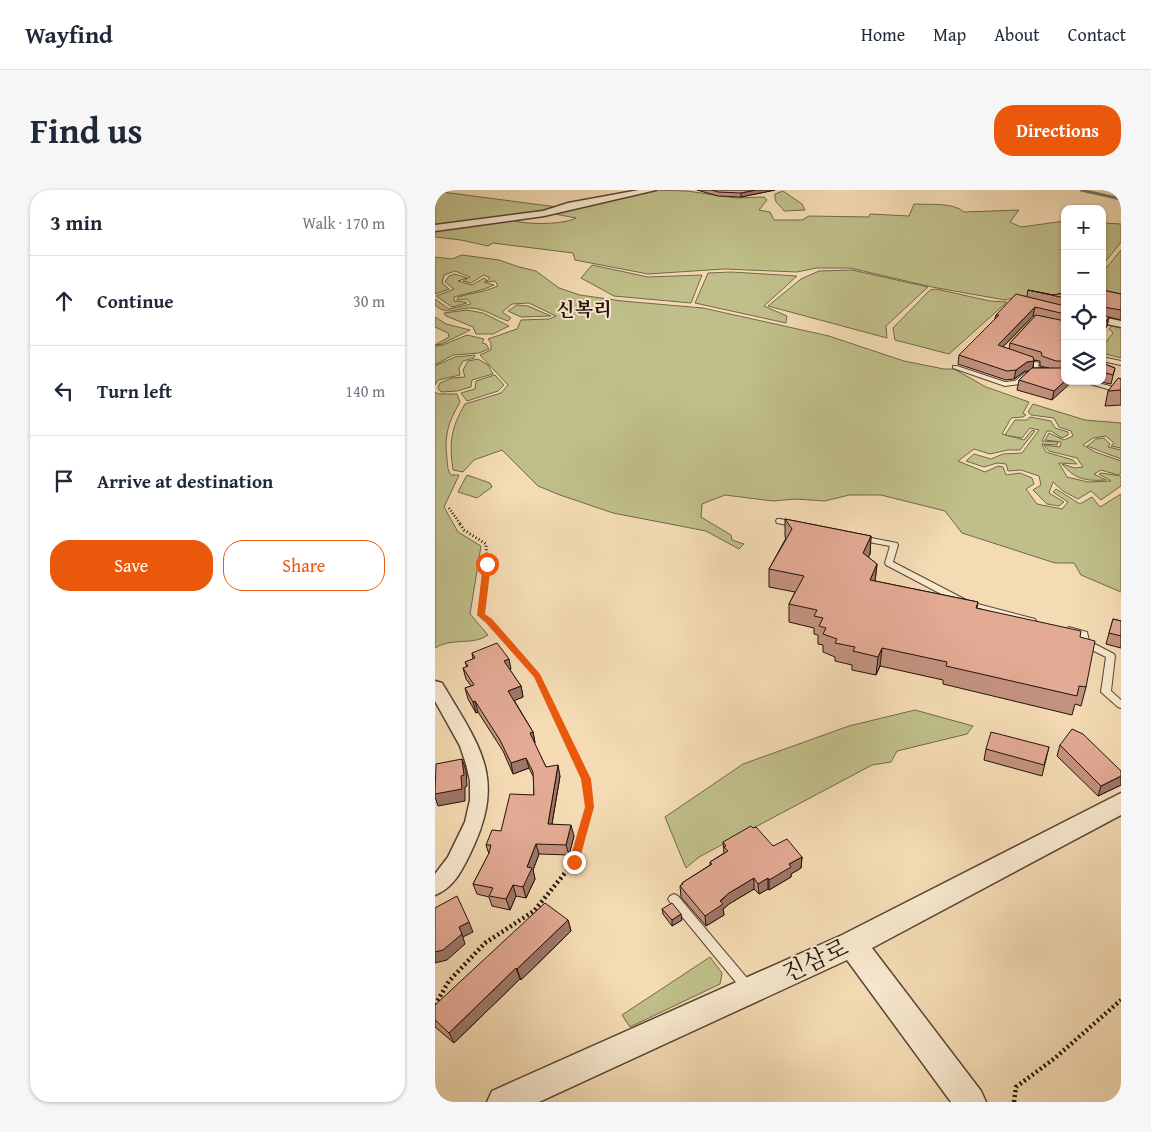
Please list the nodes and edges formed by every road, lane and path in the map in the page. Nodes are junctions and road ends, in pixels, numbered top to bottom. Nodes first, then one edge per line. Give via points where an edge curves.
1 (652, 190) edge
2 (435, 228) edge
3 (1106, 321) edge
4 (1121, 324) edge
5 (1019, 359) edge
6 (1106, 359) edge
7 (1121, 363) edge
8 (955, 367) dead end
9 (1098, 385) edge
10 (1121, 391) edge
11 (449, 508) dead end
12 (780, 521) dead end
13 (809, 527) edge
14 (856, 537) edge
15 (1039, 622) edge
16 (1057, 627) edge
17 (437, 687) dead end
18 (1121, 705) edge
19 (1121, 803) edge
20 (435, 886) edge
21 (674, 899) dead end
22 (852, 944) junction
23 (749, 990) junction
24 (1121, 1000) edge
25 (435, 1005) edge
26 (503, 1102) edge
27 (970, 1102) edge
28 (1014, 1102) edge

1 - 2 street via 544,213
3 - 4 street
5 - 8 lane via 1037,364 1035,368 1053,374 1028,374 1017,383 1005,384
6 - 7 lane
9 - 10 lane
11 - 25 path via 465,530 486,544 481,615 537,676 586,779 590,807 574,862 534,911 485,943 449,981
12 - 13 lane
14 - 15 lane via 894,545 889,563 967,604
16 - 18 lane via 1084,634 1085,643 1111,656 1106,692
17 - 20 street via 477,764 481,785 473,829 455,864
19 - 22 street, 진삼로
21 - 23 lane
22 - 23 street, 진삼로
22 - 27 street
23 - 26 street, 진삼로
24 - 28 path via 1055,1058 1016,1087

